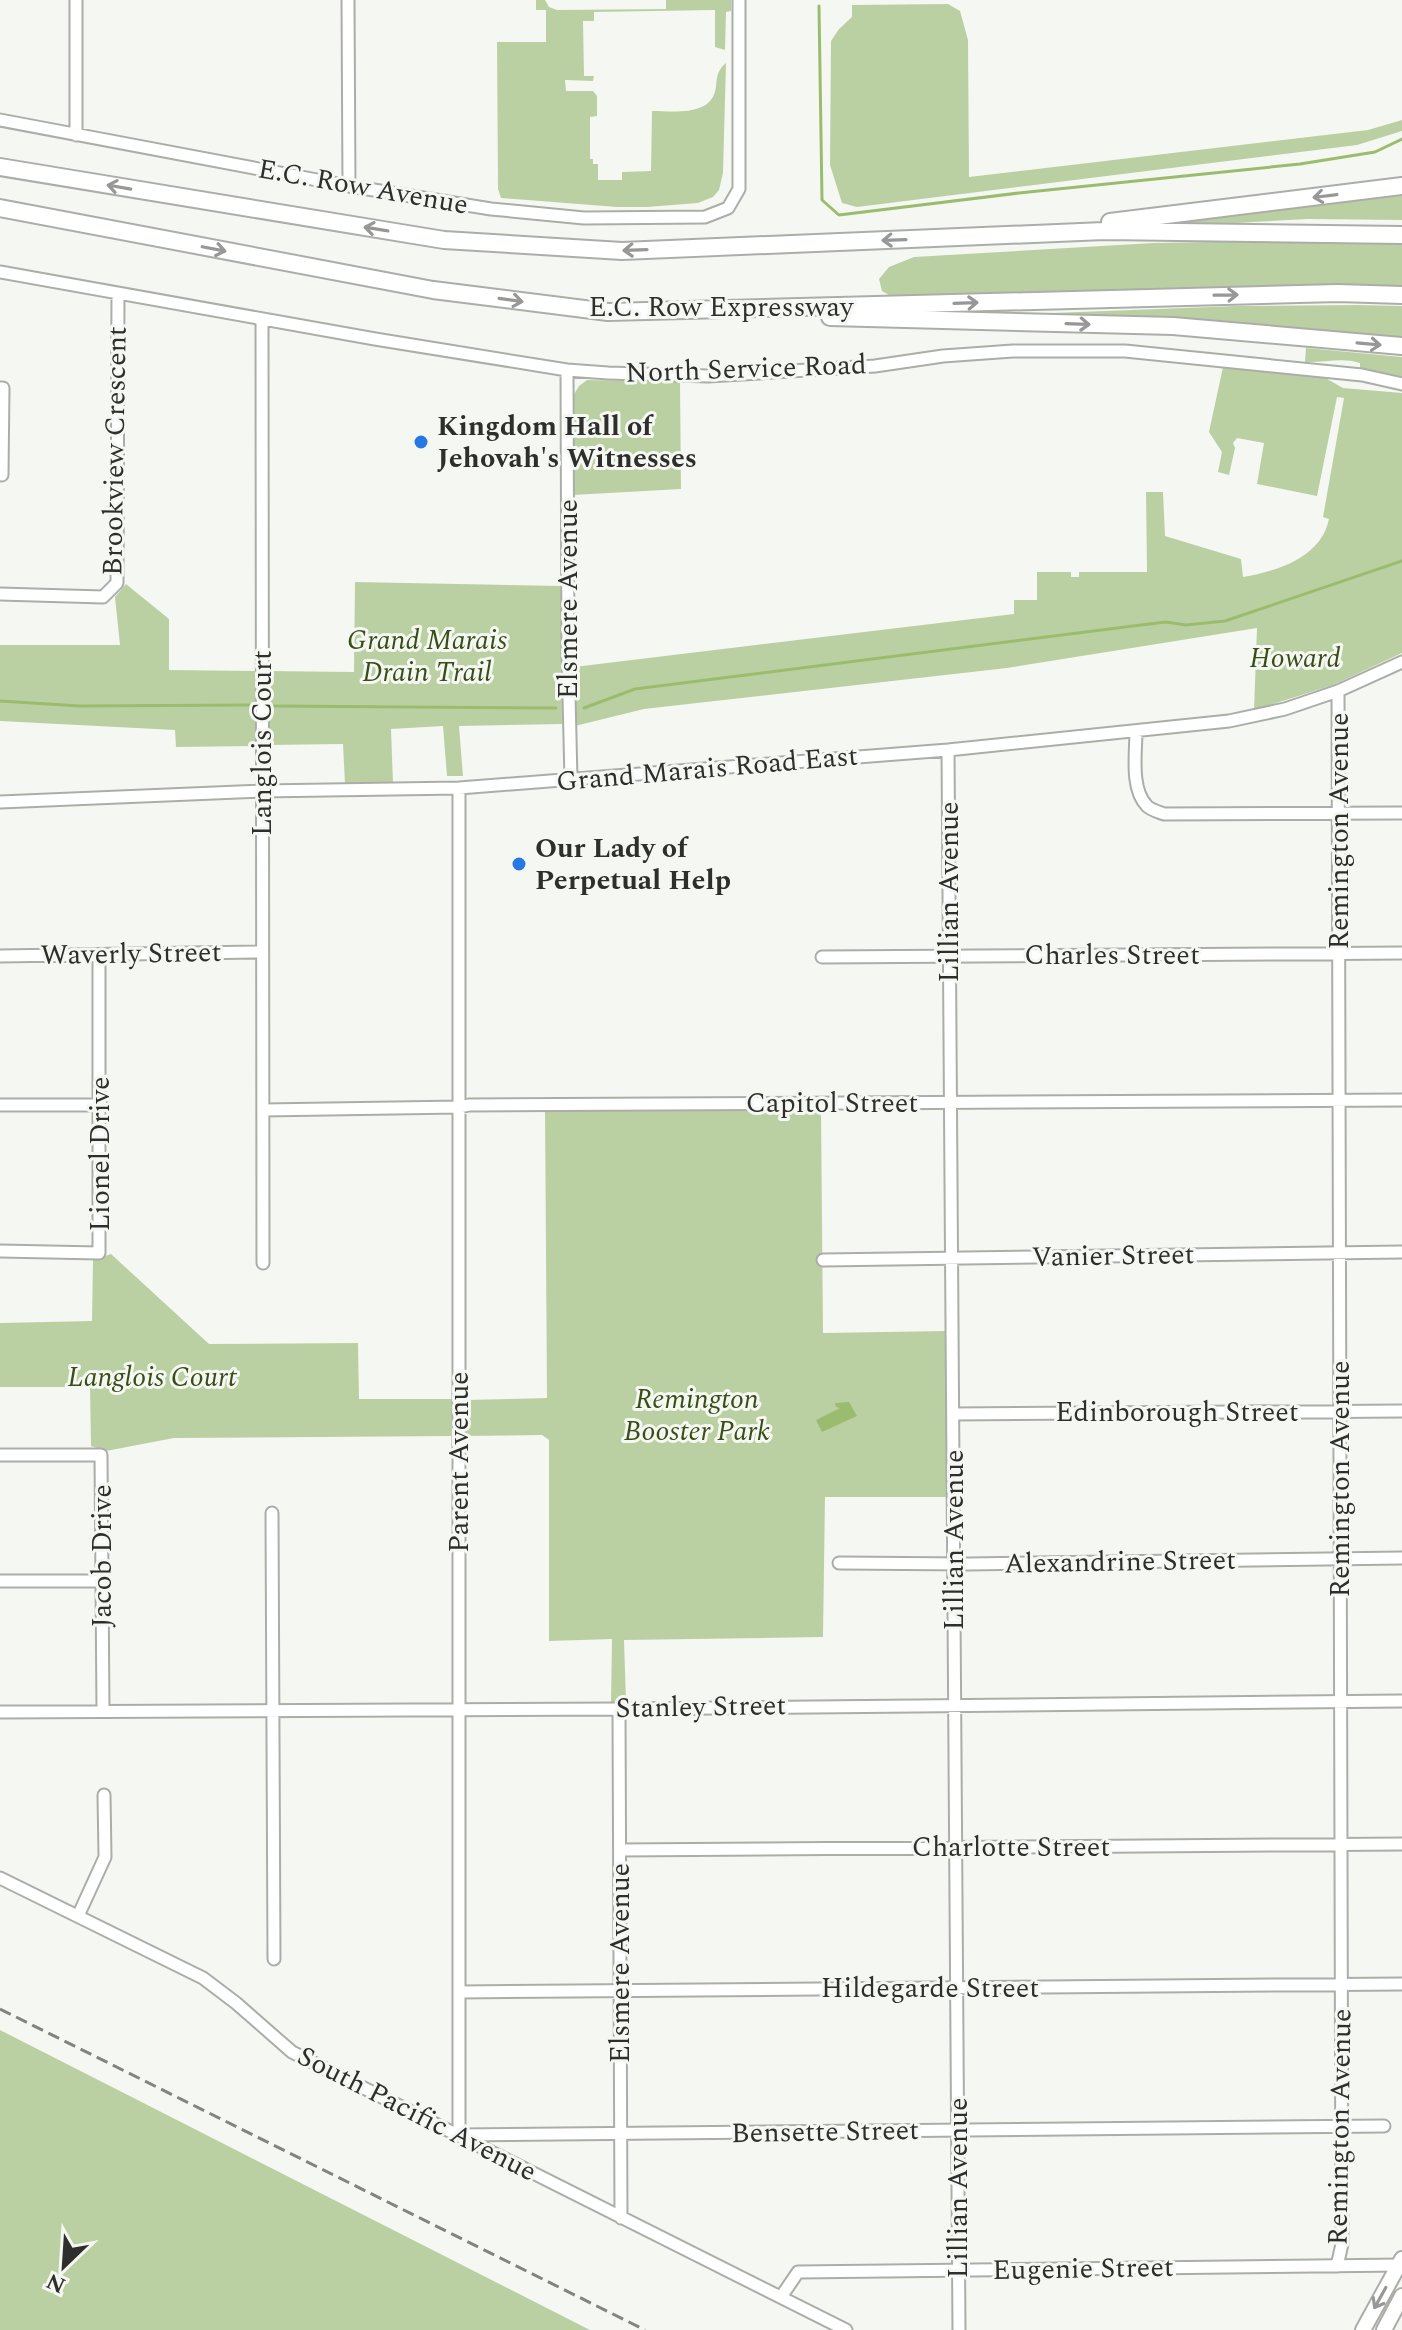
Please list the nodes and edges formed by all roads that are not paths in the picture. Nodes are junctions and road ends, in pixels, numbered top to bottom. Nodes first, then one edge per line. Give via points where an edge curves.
1 (76, 0) edge
2 (348, 0) edge
3 (739, 0) edge
4 (0, 120) edge
5 (76, 135) junction
6 (0, 167) edge
7 (349, 186) junction
8 (1402, 186) edge
9 (0, 208) edge
10 (1402, 235) edge
11 (972, 237) junction
12 (0, 272) edge
13 (118, 294) junction
14 (1402, 295) edge
15 (608, 312) junction
16 (262, 319) junction
17 (1402, 346) edge
18 (567, 370) junction
19 (1402, 384) edge
20 (2, 388) edge
21 (2, 475) edge
22 (0, 594) edge
23 (1402, 662) edge
24 (1338, 691) junction
25 (1136, 731) junction
26 (948, 750) junction
27 (571, 780) junction
28 (459, 788) junction
29 (262, 791) junction
30 (0, 802) edge
31 (1402, 813) edge
32 (1339, 814) junction
33 (262, 952) junction
34 (1339, 953) junction
35 (1402, 953) edge
36 (99, 955) junction
37 (0, 956) edge
38 (950, 956) junction
39 (822, 957) dead end
40 (1339, 1100) junction
41 (1402, 1100) edge
42 (951, 1102) junction
43 (0, 1105) edge
44 (101, 1105) junction
45 (459, 1107) junction
46 (263, 1110) junction
47 (0, 1251) edge
48 (1402, 1252) edge
49 (1340, 1253) junction
50 (952, 1258) junction
51 (823, 1260) dead end
52 (263, 1263) dead end
53 (1340, 1411) junction
54 (1402, 1411) edge
55 (953, 1414) junction
56 (0, 1455) edge
57 (272, 1513) dead end
58 (1402, 1558) edge
59 (1341, 1559) junction
60 (839, 1563) dead end
61 (954, 1564) junction
62 (0, 1581) edge
63 (102, 1581) junction
64 (1341, 1700) junction
65 (1402, 1701) edge
66 (955, 1704) junction
67 (619, 1709) junction
68 (103, 1710) junction
69 (273, 1710) junction
70 (459, 1710) junction
71 (0, 1712) edge
72 (104, 1795) dead end
73 (1402, 1844) edge
74 (1341, 1845) junction
75 (956, 1848) junction
76 (620, 1850) junction
77 (0, 1878) edge
78 (78, 1916) junction
79 (274, 1959) dead end
80 (1342, 1984) junction
81 (1402, 1984) edge
82 (957, 1988) junction
83 (620, 1991) junction
84 (459, 1992) junction
85 (1342, 2126) junction
86 (1384, 2126) dead end
87 (958, 2130) junction
88 (621, 2134) junction
89 (459, 2135) junction
90 (621, 2218) junction
91 (1401, 2265) edge
92 (1337, 2266) junction
93 (959, 2271) junction
94 (1402, 2296) edge
95 (781, 2297) junction
96 (846, 2330) edge
97 (959, 2330) edge
98 (1363, 2330) edge
99 (1384, 2330) edge

1 - 5 street
2 - 7 street
3 - 7 street, E.C. Row Avenue via 739,189 717,215 584,218
4 - 5 street, E.C. Row Avenue
5 - 7 street, E.C. Row Avenue
11 -> 6 highway, E.C. Row Expressway via 622,251 444,240
8 -> 11 highway
9 -> 15 highway, E.C. Row Expressway via 433,290
10 - 11 highway, E.C. Row Expressway via 1104,231
12 - 13 street, North Service Road
13 - 16 street, North Service Road
13 - 22 street, Brookview Crescent via 117,583 103,597
15 -> 14 highway, E.C. Row Expressway
15 -> 17 highway via 1173,326
16 - 18 street, North Service Road
16 - 29 street, Langlois Court
18 - 19 street, North Service Road via 708,376 1013,351 1125,351 1362,375
18 - 27 street, Elsmere Avenue
20 - 21 street
23 - 24 street, Grand Marais Road East
24 - 25 street, Grand Marais Road East via 1229,721
24 - 32 street, Remington Avenue
25 - 26 street, Grand Marais Road East
25 - 32 street via 1140,795 1147,806 1164,814
26 - 27 street, Grand Marais Road East
26 - 38 street, Lillian Avenue
27 - 28 street, Grand Marais Road East
28 - 29 street, Grand Marais Road East
28 - 45 street, Parent Avenue
29 - 30 street, Grand Marais Road East
29 - 33 street, Langlois Court
31 - 32 street
32 - 34 street, Remington Avenue
33 - 36 street, Waverly Street
33 - 46 street, Langlois Court
34 - 35 street, Charles Street
34 - 38 street, Charles Street
34 - 40 street, Remington Avenue
36 - 37 street, Waverly Street
36 - 44 street, Lionel Drive
38 - 39 street, Charles Street
38 - 42 street, Lillian Avenue
40 - 41 street, Capitol Street
40 - 42 street, Capitol Street
40 - 49 street, Remington Avenue
42 - 45 street, Capitol Street
42 - 50 street, Lillian Avenue
43 - 44 street
44 - 47 street, Lionel Drive via 99,1253
45 - 46 street, Capitol Street
45 - 70 street, Parent Avenue
46 - 52 street, Langlois Court
48 - 49 street, Vanier Street
49 - 50 street, Vanier Street
49 - 53 street, Remington Avenue
50 - 51 street, Vanier Street
50 - 55 street, Lillian Avenue
53 - 54 street, Edinborough Street
53 - 55 street, Edinborough Street
53 - 59 street, Remington Avenue
55 - 61 street, Lillian Avenue
56 - 63 street, Jacob Drive via 101,1455
57 - 69 street
58 - 59 street, Alexandrine Street
59 - 61 street, Alexandrine Street
59 - 64 street, Remington Avenue
60 - 61 street, Alexandrine Street
61 - 66 street, Lillian Avenue
62 - 63 street
63 - 68 street, Jacob Drive
64 - 65 street, Stanley Street
64 - 66 street, Stanley Street
64 - 74 street, Remington Avenue
66 - 67 street, Stanley Street
66 - 75 street, Lillian Avenue
67 - 70 street, Stanley Street
67 - 76 street, Elsmere Avenue
68 - 69 street, Stanley Street
68 - 71 street, Stanley Street
69 - 70 street, Stanley Street
69 - 79 street
70 - 84 street, Parent Avenue
72 - 78 street via 105,1857
73 - 74 street, Charlotte Street
74 - 75 street, Charlotte Street
74 - 80 street, Remington Avenue
75 - 76 street, Charlotte Street
75 - 82 street, Lillian Avenue
76 - 83 street, Elsmere Avenue
77 - 78 street, South Pacific Avenue
78 - 89 street, South Pacific Avenue via 203,1978 292,2052
80 - 81 street, Hildegarde Street
80 - 82 street, Hildegarde Street
80 - 85 street, Remington Avenue
82 - 83 street, Hildegarde Street
82 - 87 street, Lillian Avenue
83 - 84 street, Hildegarde Street
83 - 88 street, Elsmere Avenue
84 - 89 street, Parent Avenue
85 - 86 street, Bensette Street
85 - 87 street, Bensette Street
85 - 92 street, Remington Avenue via 1342,2244
87 - 88 street, Bensette Street
87 - 93 street, Lillian Avenue
88 - 89 street, Bensette Street
88 - 90 street, Elsmere Avenue
89 - 90 street, South Pacific Avenue
90 - 95 street, South Pacific Avenue
91 - 92 street, Eugenie Street
91 -> 98 main road
92 - 93 street, Eugenie Street
93 - 95 street, Eugenie Street via 798,2272
93 - 97 street, Lillian Avenue
94 - 99 main road
95 - 96 street, South Pacific Avenue

